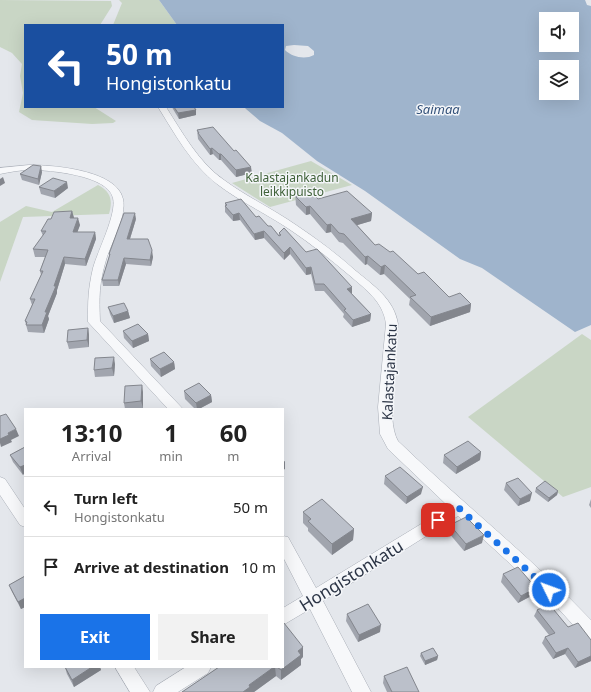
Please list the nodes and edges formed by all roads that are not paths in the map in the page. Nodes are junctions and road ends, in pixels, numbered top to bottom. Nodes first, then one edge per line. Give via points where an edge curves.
1 (163, 108) edge
2 (0, 172) edge
3 (175, 408) edge
4 (0, 483) edge
5 (459, 508) junction
6 (24, 519) edge
7 (284, 544) edge
8 (312, 599) junction
9 (284, 616) edge
10 (591, 632) edge
11 (125, 668) edge
12 (200, 668) edge
13 (141, 692) edge
14 (162, 692) edge
15 (362, 692) edge

1 - 5 street, Kalastajankatu via 189,149 207,171 220,182 255,200 315,242 385,303 392,324 385,407 387,434 393,445
2 - 3 street via 26,167 48,168 95,179 114,190 118,197 118,208 101,258 93,295 94,322
4 - 6 street
5 - 8 street, Hongistonkatu
5 - 10 street, Kalastajankatu via 561,600
7 - 8 street
8 - 9 street, Hongistonkatu
8 - 15 street
11 - 13 street
12 - 14 street

